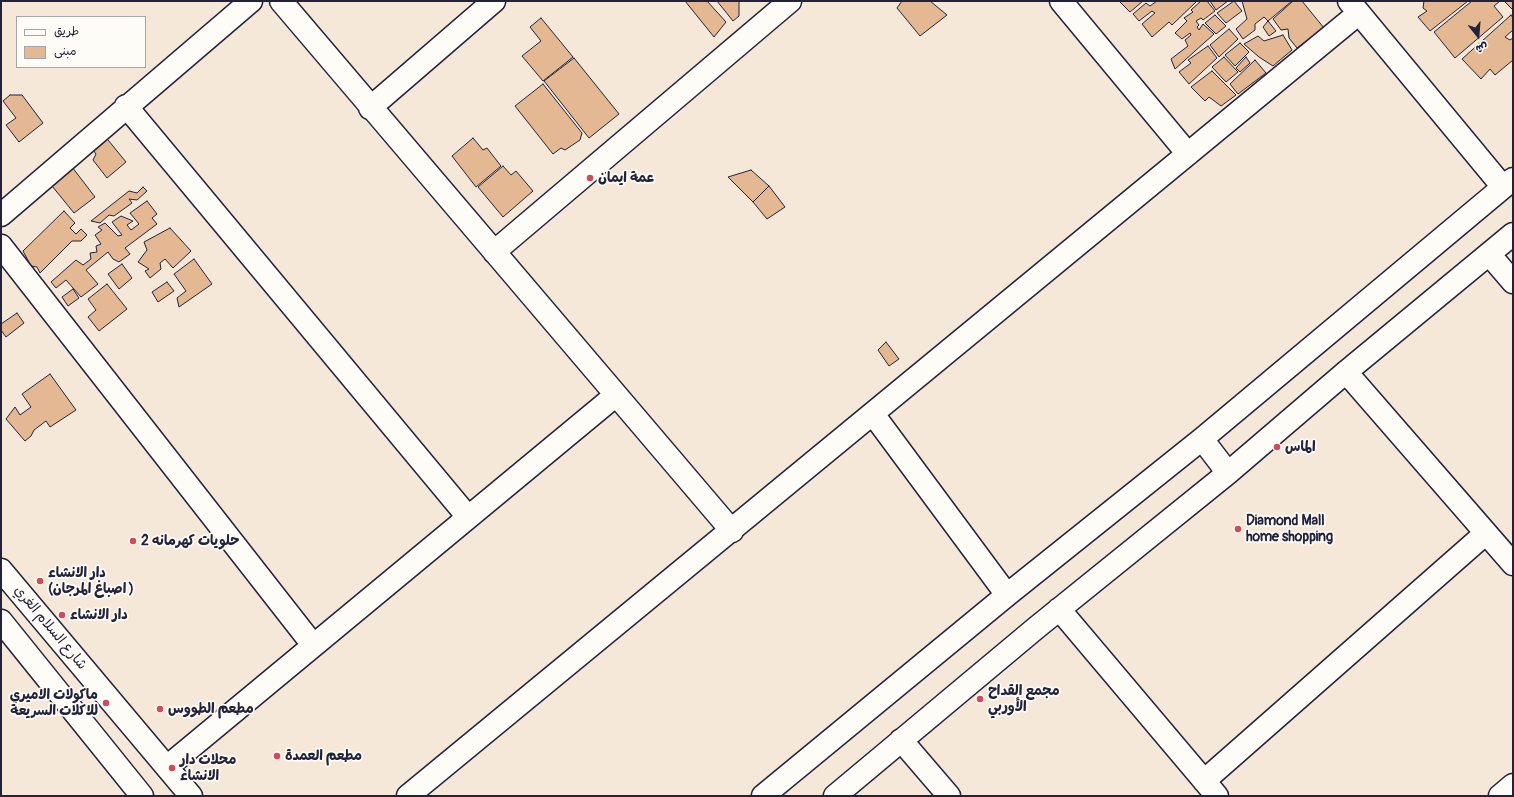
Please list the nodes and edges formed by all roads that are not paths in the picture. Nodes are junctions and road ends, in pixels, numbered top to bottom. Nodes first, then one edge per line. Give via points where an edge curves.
1 (251, 1) edge
2 (281, 1) edge
3 (494, 1) edge
4 (790, 1) edge
5 (1062, 1) edge
6 (1354, 7) edge
7 (126, 106) junction
8 (370, 108) junction
9 (1188, 154) junction
10 (1508, 183) edge
11 (1, 215) edge
12 (1513, 234) edge
13 (1, 246) edge
14 (494, 252) junction
15 (1490, 254) junction
16 (1513, 282) edge
17 (1346, 372) junction
18 (616, 395) junction
19 (873, 414) junction
20 (1202, 439) junction
21 (1228, 473) junction
22 (468, 517) junction
23 (732, 531) junction
24 (1486, 533) junction
25 (1513, 564) edge
26 (3, 576) edge
27 (1008, 595) junction
28 (1059, 609) junction
29 (1, 621) edge
30 (313, 645) junction
31 (901, 740) junction
32 (167, 767) junction
33 (1513, 785) edge
34 (1211, 788) edge
35 (142, 796) edge
36 (191, 796) edge
37 (408, 796) edge
38 (763, 796) edge
39 (835, 796) edge
40 (949, 796) edge
41 (1500, 796) edge

1 - 7 street
2 - 8 street
3 - 8 street
4 - 14 street
5 - 9 street
6 - 9 street
6 - 10 street
7 - 11 street
7 - 22 street
8 - 14 street
9 - 19 street
10 - 20 street
12 - 15 street
13 - 30 street
14 - 18 street
15 - 16 street
15 - 17 street
17 - 21 street
17 - 24 street
18 - 22 street
18 - 23 street
19 - 23 street
19 - 27 street
20 - 21 street
20 - 27 street
21 - 28 street
22 - 30 street
23 - 37 street
24 - 25 street
24 - 34 street
26 - 32 street, شارع السلام الغري
27 - 38 street
28 - 31 street
28 - 34 street
29 - 35 street
30 - 32 street
31 - 39 street
31 - 40 street
32 - 36 street, شارع السلام الغري
33 - 41 street

